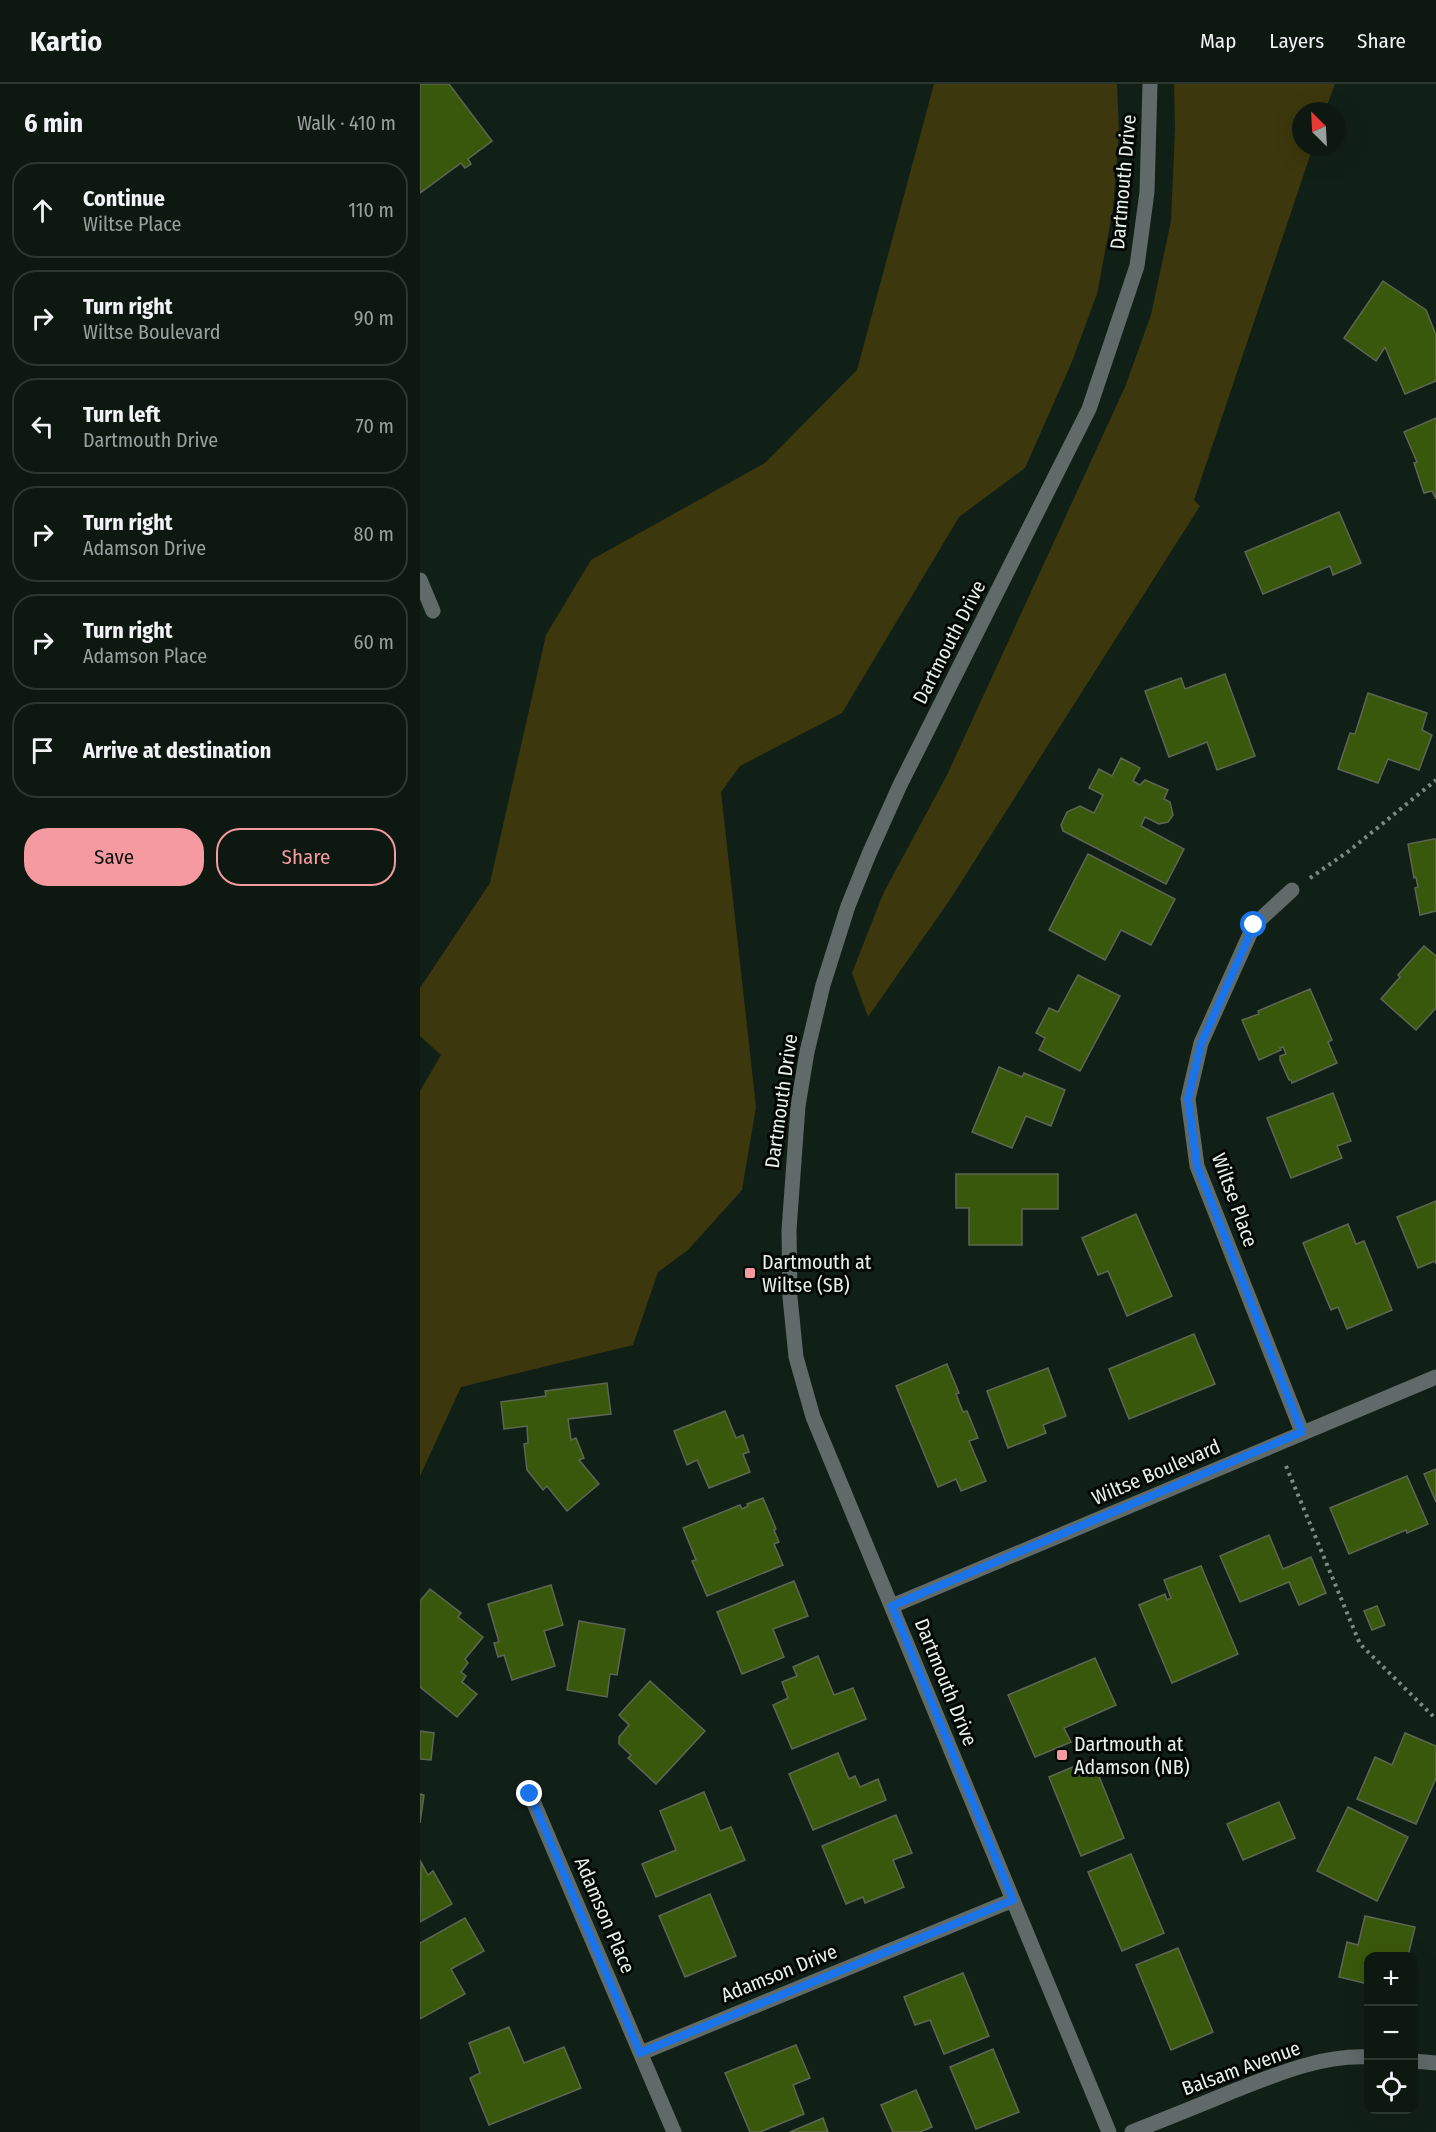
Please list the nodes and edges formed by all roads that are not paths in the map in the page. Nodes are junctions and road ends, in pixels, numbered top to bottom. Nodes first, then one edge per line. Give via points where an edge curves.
1 (1150, 84) edge
2 (420, 580) edge
3 (433, 612) dead end
4 (1292, 890) road end
5 (1436, 1377) edge
6 (1302, 1432) junction
7 (892, 1606) junction
8 (530, 1794) dead end
9 (1013, 1900) junction
10 (640, 2053) junction
11 (1364, 2057) edge
12 (1418, 2061) edge
13 (1436, 2063) edge
14 (674, 2132) edge
15 (1109, 2132) edge
16 (1132, 2132) edge

1 - 7 street, Dartmouth Drive via 1147,192 1137,266 1089,409 868,854 823,985 802,1084 792,1161 789,1230 796,1357 813,1417
2 - 3 street
4 - 6 street, Wiltse Place via 1254,925 1201,1044 1188,1099 1197,1166
5 - 6 street, Wiltse Boulevard
6 - 7 street, Wiltse Boulevard
7 - 9 street, Dartmouth Drive
8 - 10 street, Adamson Place
9 - 10 street, Adamson Drive
9 - 15 street, Dartmouth Drive
10 - 14 street
11 - 16 street, Balsam Avenue via 1311,2063
12 - 13 street

